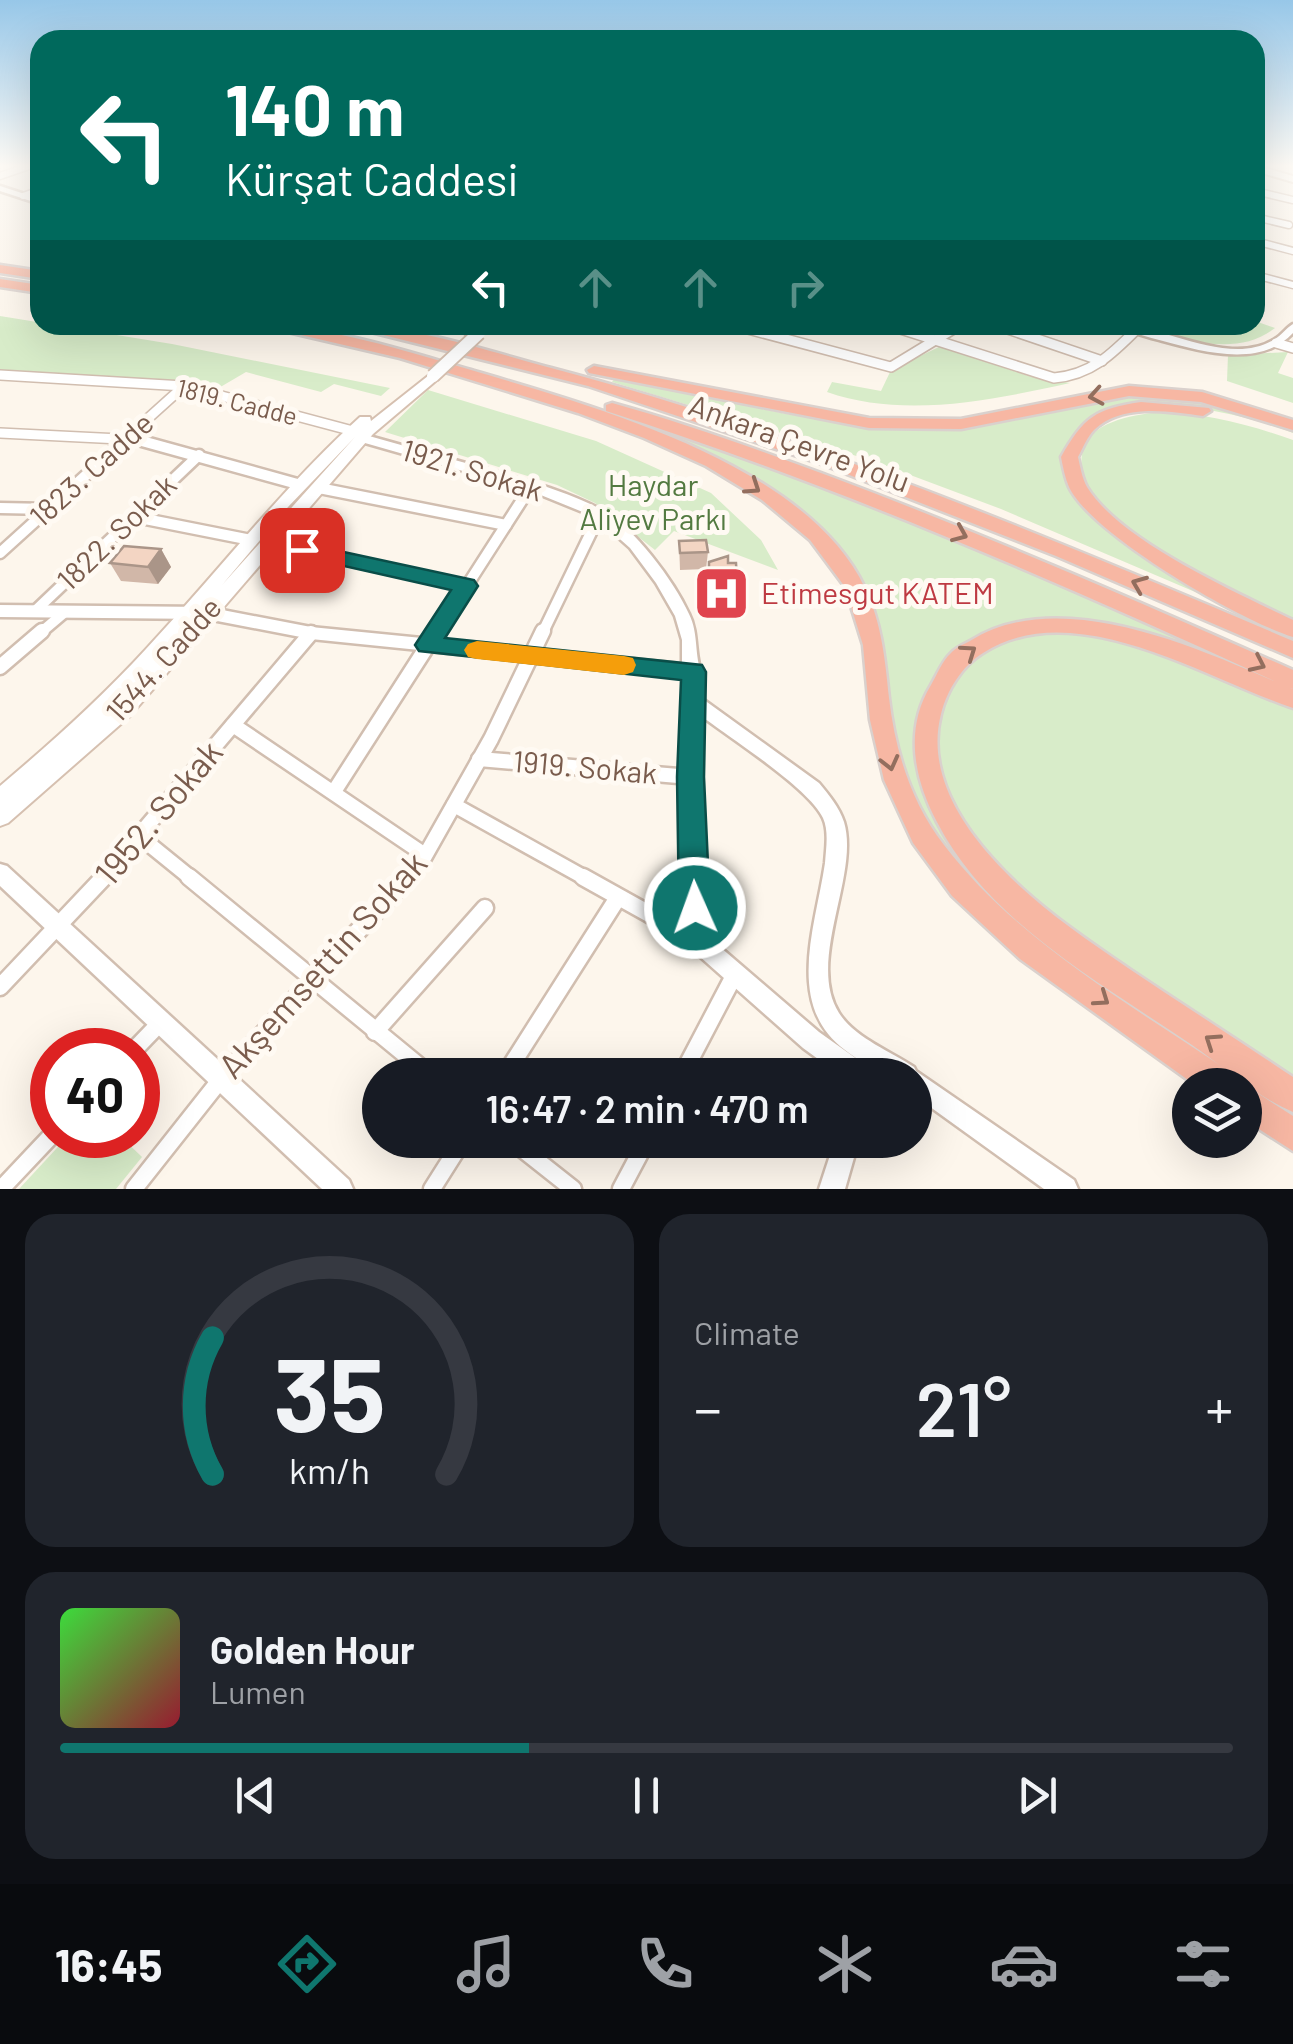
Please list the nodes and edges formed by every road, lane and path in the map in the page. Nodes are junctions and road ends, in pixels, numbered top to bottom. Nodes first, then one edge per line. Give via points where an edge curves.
1 (1291, 223) edge
2 (1265, 244) edge
3 (1274, 246) junction
4 (1293, 251) edge
5 (0, 269) edge
6 (30, 274) edge
7 (1265, 278) edge
8 (0, 283) edge
9 (1293, 285) edge
10 (30, 288) edge
11 (1293, 327) edge
12 (312, 335) edge
13 (404, 335) edge
14 (469, 335) edge
15 (771, 335) edge
16 (917, 335) edge
17 (947, 335) edge
18 (1025, 335) edge
19 (1130, 335) edge
20 (1168, 335) edge
21 (431, 340) junction
22 (938, 342) junction
23 (1276, 343) junction
24 (1293, 348) edge
25 (401, 354) junction
26 (1102, 361) junction
27 (0, 375) edge
28 (184, 386) junction
29 (1293, 425) edge
30 (0, 433) edge
31 (1293, 434) edge
32 (357, 435) junction
33 (128, 437) junction
34 (198, 455) junction
35 (310, 486) junction
36 (530, 486) junction
37 (0, 508) edge
38 (49, 509) junction
39 (600, 514) junction
40 (135, 517) junction
41 (506, 524) junction
42 (260, 541) junction
43 (0, 553) edge
44 (466, 586) junction
45 (0, 612) edge
46 (35, 612) junction
47 (65, 612) junction
48 (198, 612) junction
49 (1293, 629) edge
50 (311, 633) junction
51 (428, 645) junction
52 (1293, 650) edge
53 (532, 656) junction
54 (0, 667) edge
55 (694, 672) junction
56 (1293, 680) edge
57 (1293, 699) edge
58 (693, 701) junction
59 (233, 725) junction
60 (479, 760) junction
61 (690, 777) junction
62 (335, 790) junction
63 (1, 802) edge
64 (454, 804) junction
65 (139, 836) junction
66 (426, 855) junction
67 (0, 873) edge
68 (618, 898) junction
69 (485, 908) dead end
70 (60, 928) junction
71 (696, 940) junction
72 (736, 974) junction
73 (311, 981) junction
74 (0, 986) edge
75 (160, 1022) junction
76 (154, 1028) edge
77 (376, 1032) junction
78 (409, 1058) edge
79 (516, 1058) edge
80 (691, 1058) edge
81 (849, 1058) edge
82 (860, 1058) edge
83 (1198, 1068) edge
84 (221, 1078) junction
85 (932, 1094) edge
86 (1293, 1096) edge
87 (1262, 1113) edge
88 (1293, 1135) edge
89 (30, 1158) edge
90 (452, 1158) edge
91 (534, 1158) edge
92 (638, 1158) edge
93 (841, 1158) edge
94 (0, 1189) edge
95 (134, 1189) edge
96 (340, 1189) edge
97 (432, 1189) edge
98 (573, 1189) edge
99 (622, 1189) edge
100 (832, 1189) edge
101 (1065, 1189) edge

1 - 3 street
2 - 3 street
3 - 4 street
5 - 6 highway
7 - 9 street
8 - 10 highway
11 - 23 street
12 - 25 highway, Ankara Çevre Yolu
13 - 21 highway, Ankara Çevre Yolu
14 - 32 main road, 1544. Cadde, bridge
15 - 22 street via 891,367
16 - 22 street
17 - 22 street
18 - 26 street
19 - 26 street
20 - 23 street via 1216,348
29 -> 21 highway via 1202,396 1129,391 962,424 869,423
52 -> 21 highway, Ankara Çevre Yolu via 875,475 602,385
22 - 26 street via 1060,378 1080,376
23 - 24 street
25 -> 56 highway, Ankara Çevre Yolu via 658,422 864,494
25 -> 83 highway via 678,447 745,480 793,515 852,582 873,642 892,776 931,850 1021,942
27 - 28 street, 1819. Cadde
28 - 32 street, 1819. Cadde
28 - 33 street, 1823. Cadde
30 - 33 street
31 - 49 highway via 1224,413 1142,407 1114,412 1077,436 1072,478 1114,528
32 - 35 main road, 1544. Cadde
32 - 36 street, 1921. Sokak
33 - 34 street
33 - 38 street, 1823. Cadde
34 - 35 street
34 - 40 street, 1822. Sokak
35 - 41 street
35 - 42 main road, 1544. Cadde
36 - 39 street, 1921. Sokak
36 - 41 street
37 - 38 street
38 - 43 street, 1823. Cadde
39 - 53 street, Akşemsettin Sokak
39 - 55 street, 1921. Sokak via 635,545 674,598
40 - 42 street
40 - 46 street, 1822. Sokak
41 - 44 street
42 - 44 street
42 - 48 main road, 1544. Cadde
44 - 51 street
45 - 46 street
46 - 47 street
47 - 48 street
47 - 54 street
48 - 50 street
48 - 63 main road, 1544. Cadde via 122,710
50 - 51 street
50 - 59 street, 1952. Sokak
51 - 53 street
51 - 62 street
53 - 55 street
53 - 60 street, Akşemsettin Sokak
55 - 58 street, 1921. Sokak
86 -> 57 highway via 1075,948 1005,891 964,844 924,760 927,718 949,669 989,638 1030,627 1131,635
58 - 61 street, 1921. Sokak
58 - 82 street via 814,789 826,805 836,827 821,998
59 - 62 street
59 - 65 street, 1952. Sokak
60 - 61 street, 1919. Sokak
60 - 64 street, Akşemsettin Sokak
61 - 71 street, 1921. Sokak
62 - 66 street
64 - 66 street, Akşemsettin Sokak
64 - 68 street
65 - 70 street, 1952. Sokak
65 - 73 street
66 - 73 street, Akşemsettin Sokak
67 - 70 street
68 - 71 street
68 - 79 street
69 - 77 street
70 - 74 street, 1952. Sokak
70 - 75 street
71 - 72 street
72 - 80 street
72 - 81 street via 812,1040
73 - 77 street
73 - 84 street, Akşemsettin Sokak
75 - 76 street
75 - 84 street
77 - 78 street
84 - 95 street, Akşemsettin Sokak
84 - 96 street
85 - 101 street
87 - 88 highway
89 - 94 street
90 - 97 street
91 - 98 street
92 - 99 street
93 - 100 street

